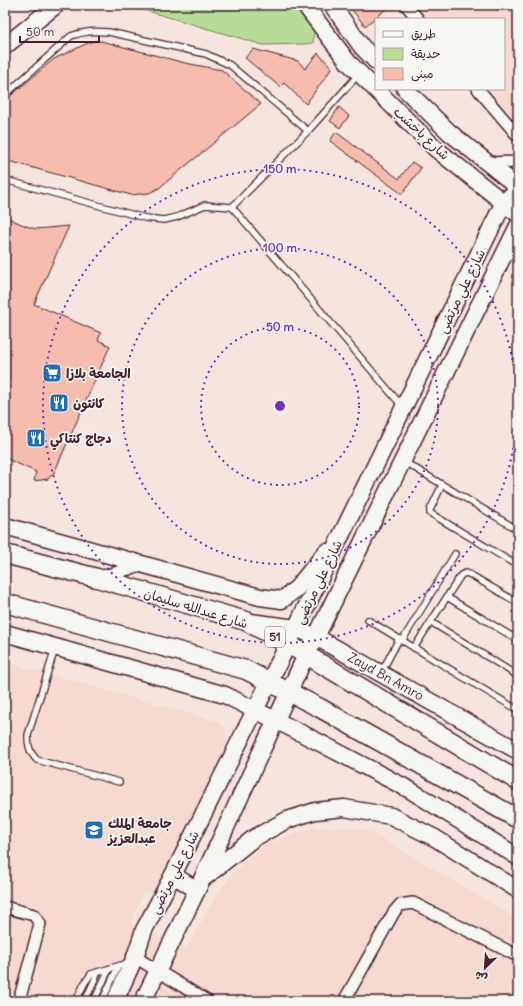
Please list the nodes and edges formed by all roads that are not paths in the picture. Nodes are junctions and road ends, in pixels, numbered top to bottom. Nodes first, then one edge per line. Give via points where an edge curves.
1 (56, 5) edge
2 (305, 5) edge
3 (332, 5) edge
4 (406, 5) edge
5 (417, 18) edge
6 (5, 46) edge
7 (375, 60) edge
8 (359, 73) junction
9 (375, 89) edge
10 (376, 90) edge
11 (406, 90) edge
12 (479, 90) edge
13 (5, 95) edge
14 (308, 131) junction
15 (518, 136) edge
16 (518, 162) edge
17 (488, 163) junction
18 (5, 180) edge
19 (518, 188) edge
20 (504, 202) junction
21 (232, 207) junction
22 (518, 214) edge
23 (518, 226) edge
24 (403, 408) junction
25 (403, 461) junction
26 (442, 485) junction
27 (5, 526) edge
28 (344, 528) junction
29 (518, 530) edge
30 (5, 554) edge
31 (456, 554) dead end
32 (145, 565) junction
33 (518, 566) edge
34 (97, 578) junction
35 (447, 597) junction
36 (5, 603) edge
37 (518, 603) edge
38 (368, 620) dead end
39 (246, 621) junction
40 (431, 622) junction
41 (296, 628) junction
42 (5, 633) edge
43 (316, 637) junction
44 (401, 640) junction
45 (518, 640) edge
46 (288, 644) junction
47 (56, 648) junction
48 (414, 648) junction
49 (306, 656) junction
50 (381, 674) junction
51 (518, 676) edge
52 (269, 682) junction
53 (289, 692) junction
54 (518, 710) edge
55 (255, 711) junction
56 (276, 721) junction
57 (518, 752) edge
58 (518, 781) edge
59 (119, 782) dead end
60 (518, 819) edge
61 (518, 857) edge
62 (173, 875) junction
63 (200, 885) junction
64 (518, 890) edge
65 (5, 907) edge
66 (518, 956) edge
67 (129, 962) junction
68 (109, 969) junction
69 (157, 971) junction
70 (98, 972) junction
71 (19, 1001) edge
72 (76, 1001) edge
73 (85, 1001) edge
74 (94, 1001) edge
75 (102, 1001) edge
76 (114, 1001) edge
77 (143, 1001) edge
78 (207, 1001) edge
79 (344, 1001) edge

1 - 6 main road
2 - 8 main road, شارع باخشب
3 - 7 main road via 362,47
4 - 5 street
8 - 9 main road, شارع باخشب
8 - 14 lane
10 - 20 main road, شارع باخشب via 436,149
11 - 17 main road, شارع باخشب via 449,132
12 - 15 street
13 - 14 lane via 71,36 93,30 218,58 230,65
14 - 21 lane
16 - 17 street
17 - 19 main road, شارع باخشب
18 - 21 lane via 145,218 164,220 205,205
19 - 20 main road, شارع علي مرتضى
20 - 22 main road, شارع باخشب
20 - 24 main road, شارع علي مرتضى
21 - 24 lane
23 - 25 main road, شارع علي مرتضى
24 - 28 main road, شارع علي مرتضى
25 - 26 lane
25 - 43 main road, شارع علي مرتضى
26 - 29 lane
26 - 33 lane via 430,513
27 - 32 main road
28 - 32 main road via 297,588 282,600 260,597
28 - 41 main road, شارع علي مرتضى
30 - 34 main road, شارع عبدالله سليمان / 51
31 - 44 lane
32 - 34 street
34 - 39 main road, شارع عبدالله سليمان / 51
35 - 37 lane via 461,575 466,574
35 - 40 lane
35 - 45 lane
36 - 52 main road via 246,670
38 - 44 lane
39 - 41 main road, Zayd Bn Amro
39 - 46 main road, شارع عبدالله سليمان / 51
40 - 48 lane
40 - 51 lane
41 - 43 main road, Zayd Bn Amro
41 - 46 main road, شارع علي مرتضى
42 - 47 main road
43 - 49 main road, شارع علي مرتضى
43 - 50 main road, Zayd Bn Amro
44 - 48 lane
44 - 50 lane
46 - 49 main road, شارع عبدالله سليمان / 51
46 - 52 main road, شارع علي مرتضى
47 - 55 main road via 225,695
47 - 59 lane via 28,735 31,754 37,760
48 - 54 lane
49 - 53 main road, شارع علي مرتضى
49 - 58 main road, شارع عبدالله سليمان / 51
50 - 57 main road, Zayd Bn Amro
52 - 53 main road
52 - 55 main road, شارع علي مرتضى
53 - 56 main road, شارع علي مرتضى
53 - 60 main road
55 - 56 main road
55 - 62 main road, شارع علي مرتضى
56 - 61 main road via 410,790
56 - 63 main road, شارع علي مرتضى
62 - 63 main road
62 - 67 main road, شارع علي مرتضى
63 - 64 main road via 254,838 287,820 315,811 344,808 391,816 435,838
63 - 69 main road, شارع علي مرتضى
65 - 71 street via 34,915 40,924
66 - 79 street via 412,903 400,905
67 - 68 lane
67 - 69 street
67 - 75 lane
67 - 76 main road, شارع علي مرتضى
68 - 70 lane
68 - 74 lane
69 - 77 main road, شارع علي مرتضى
69 - 78 street
70 - 72 lane via 91,974
70 - 73 lane

